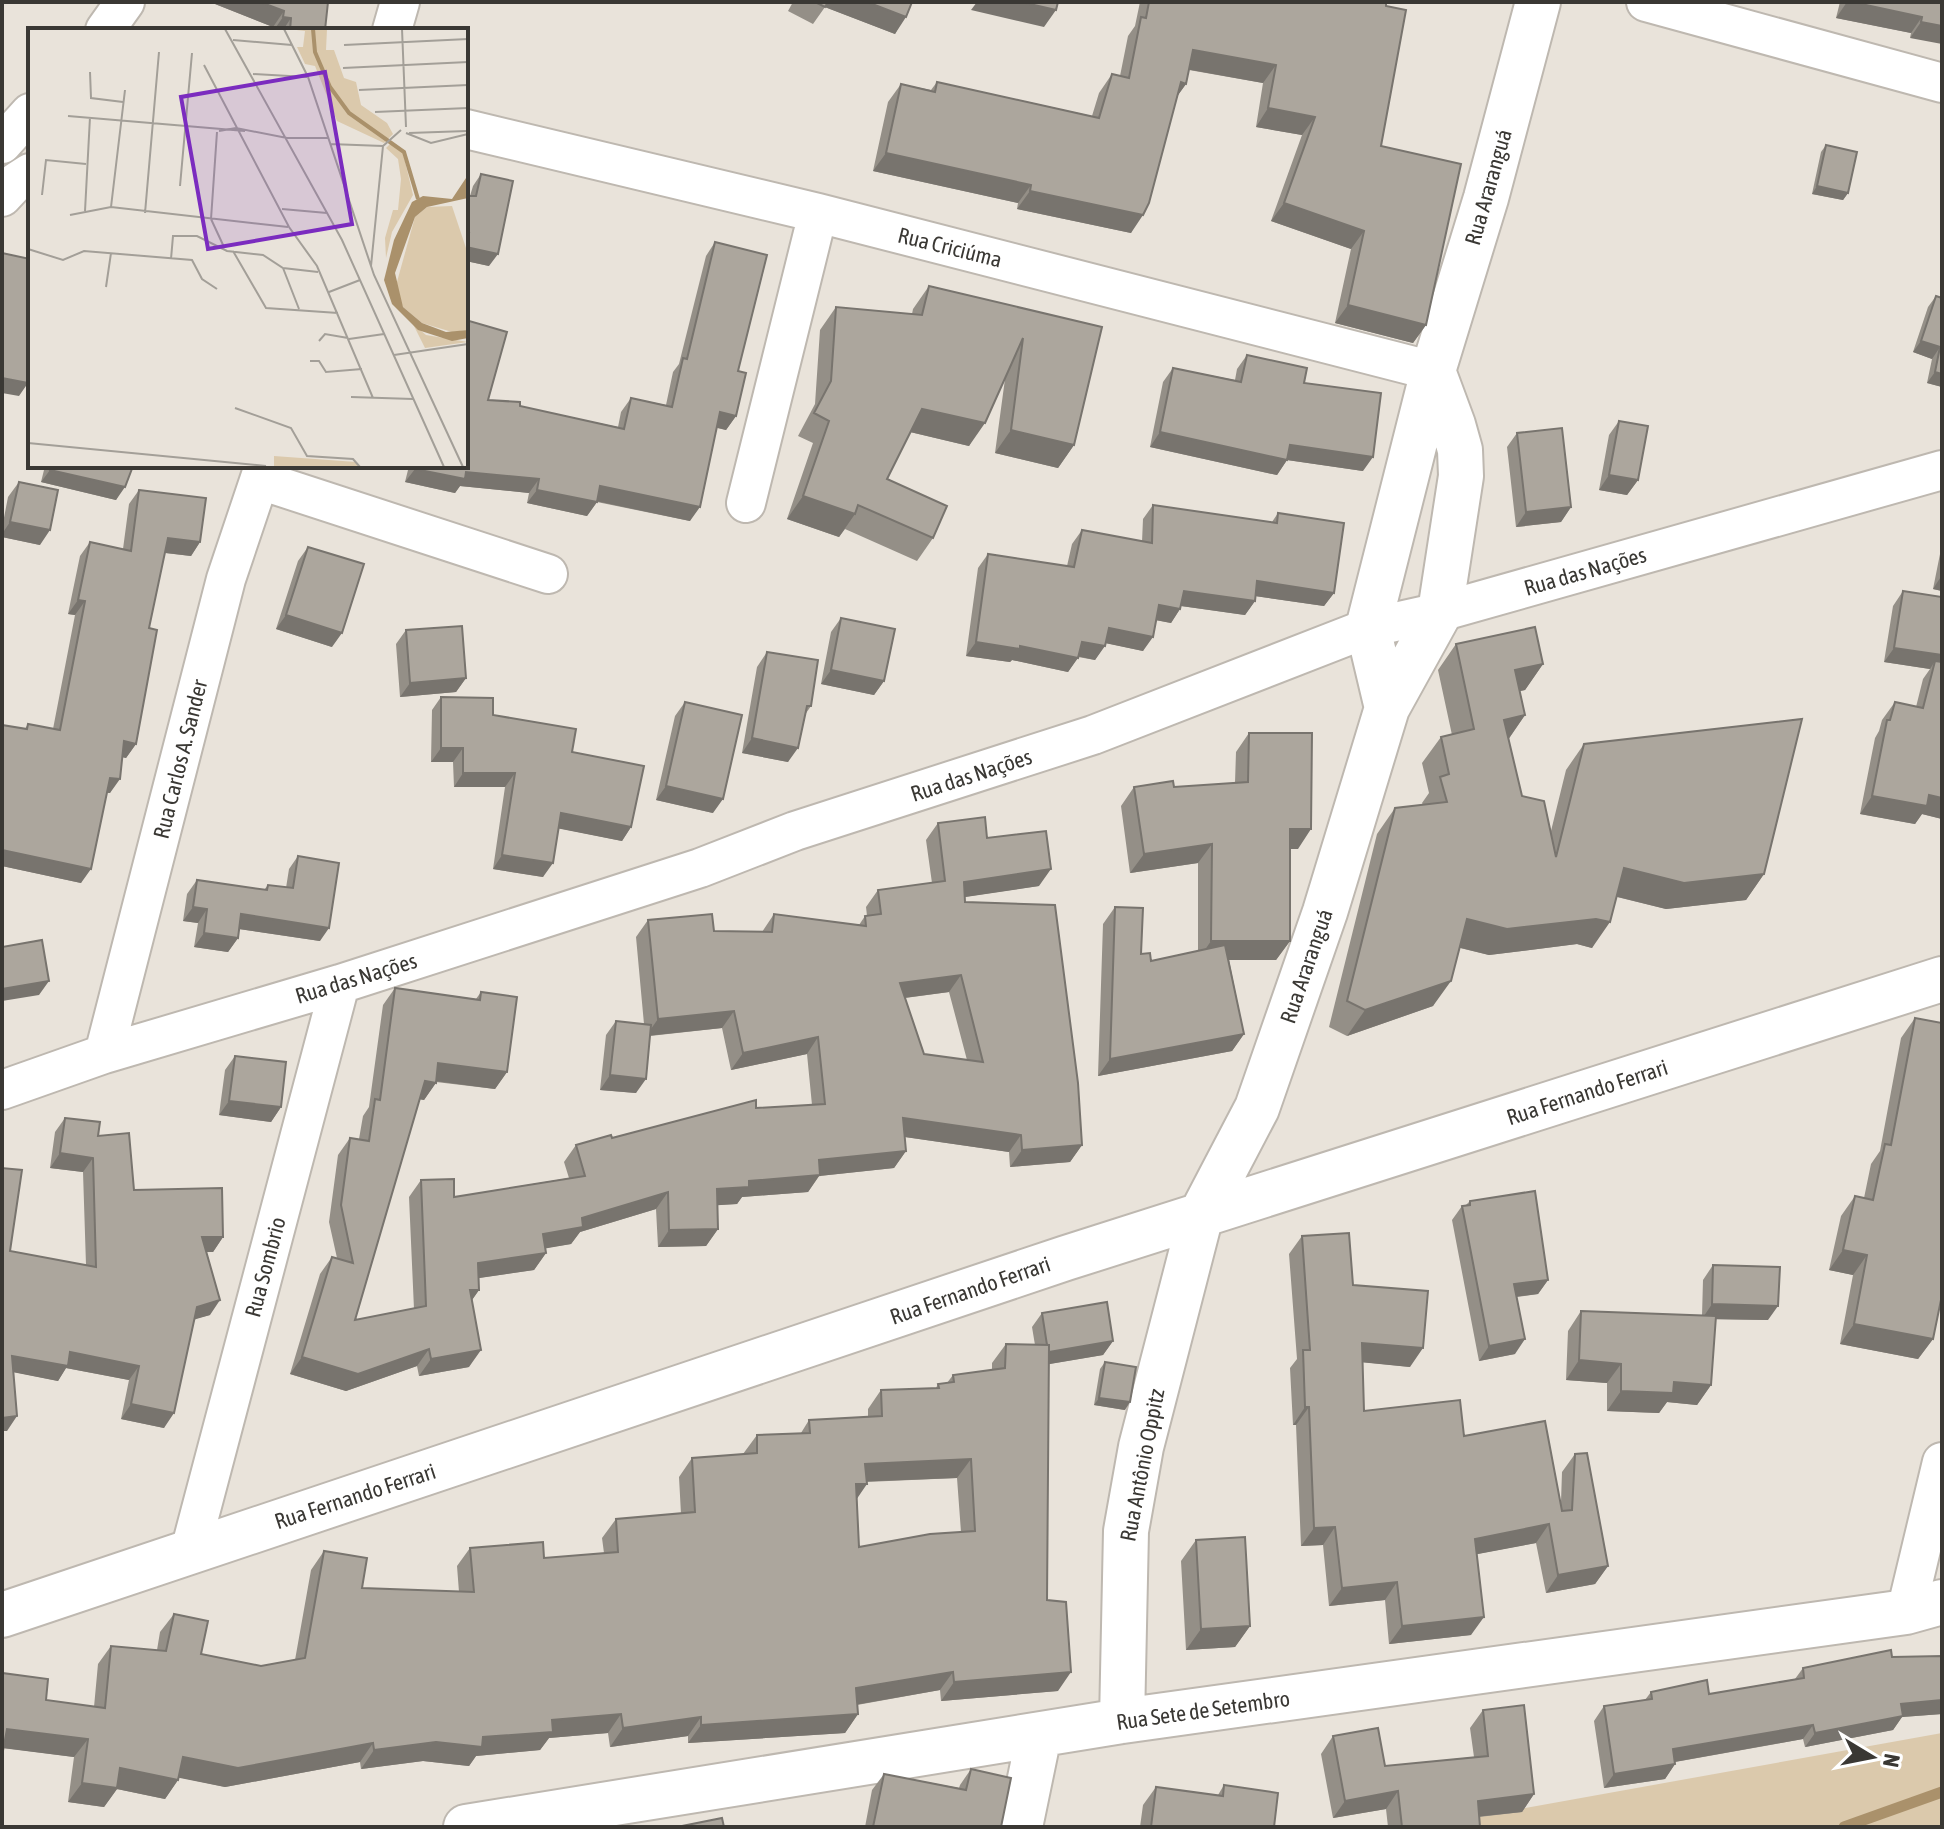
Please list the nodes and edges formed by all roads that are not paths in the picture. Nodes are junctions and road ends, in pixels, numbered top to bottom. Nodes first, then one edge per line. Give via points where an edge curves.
1 (125, 2) edge
2 (400, 2) edge
3 (1538, 2) edge
4 (1646, 2) edge
5 (106, 28) edge
6 (393, 28) edge
7 (1942, 83) edge
8 (28, 115) edge
9 (468, 129) edge
10 (2, 144) edge
11 (28, 174) edge
12 (2, 197) edge
13 (818, 213) junction
14 (1433, 371) junction
15 (1942, 470) edge
16 (262, 473) edge
17 (746, 503) dead end
18 (548, 574) dead end
19 (1440, 612) junction
20 (1368, 628) junction
21 (1387, 708) junction
22 (1942, 979) edge
23 (340, 984) junction
24 (104, 1054) junction
25 (2, 1090) edge
26 (1201, 1215) junction
27 (1942, 1462) edge
28 (190, 1551) junction
29 (1924, 1607) edge
30 (2, 1615) edge
31 (1122, 1721) junction
32 (1039, 1735) junction
33 (466, 1827) edge
34 (1020, 1827) edge

1 - 5 street
2 - 6 street
3 - 14 main road, Rua Araranguá
4 - 7 street
8 - 10 street
9 - 13 street, Rua Criciúma
11 - 12 street
13 - 14 street, Rua Criciúma
13 - 17 street
14 - 19 main road, Rua Araranguá via 1460,450 1461,476
14 - 20 main road, Rua Araranguá
15 - 19 street, Rua das Nações
16 - 18 street
16 - 24 street, Rua Carlos A. Sander via 226,579
19 - 20 street, Rua das Nações
19 - 21 main road, Rua Araranguá
20 - 21 main road, Rua Araranguá
20 - 23 street, Rua das Nações via 1093,735
21 - 26 main road, Rua Araranguá via 1325,912 1257,1108
22 - 26 main road, Rua Fernando Ferrari
23 - 24 street, Rua das Nações
23 - 28 street, Rua Sombrio
24 - 25 street, Rua das Nações
26 - 28 main road, Rua Fernando Ferrari
26 - 31 main road, Rua Antônio Oppitz via 1141,1447 1126,1531
27 - 29 street
28 - 30 main road, Rua Fernando Ferrari
29 - 31 main road, Rua Sete de Setembro
31 - 32 main road, Rua Sete de Setembro
32 - 33 main road, Rua Sete de Setembro
32 - 34 main road

